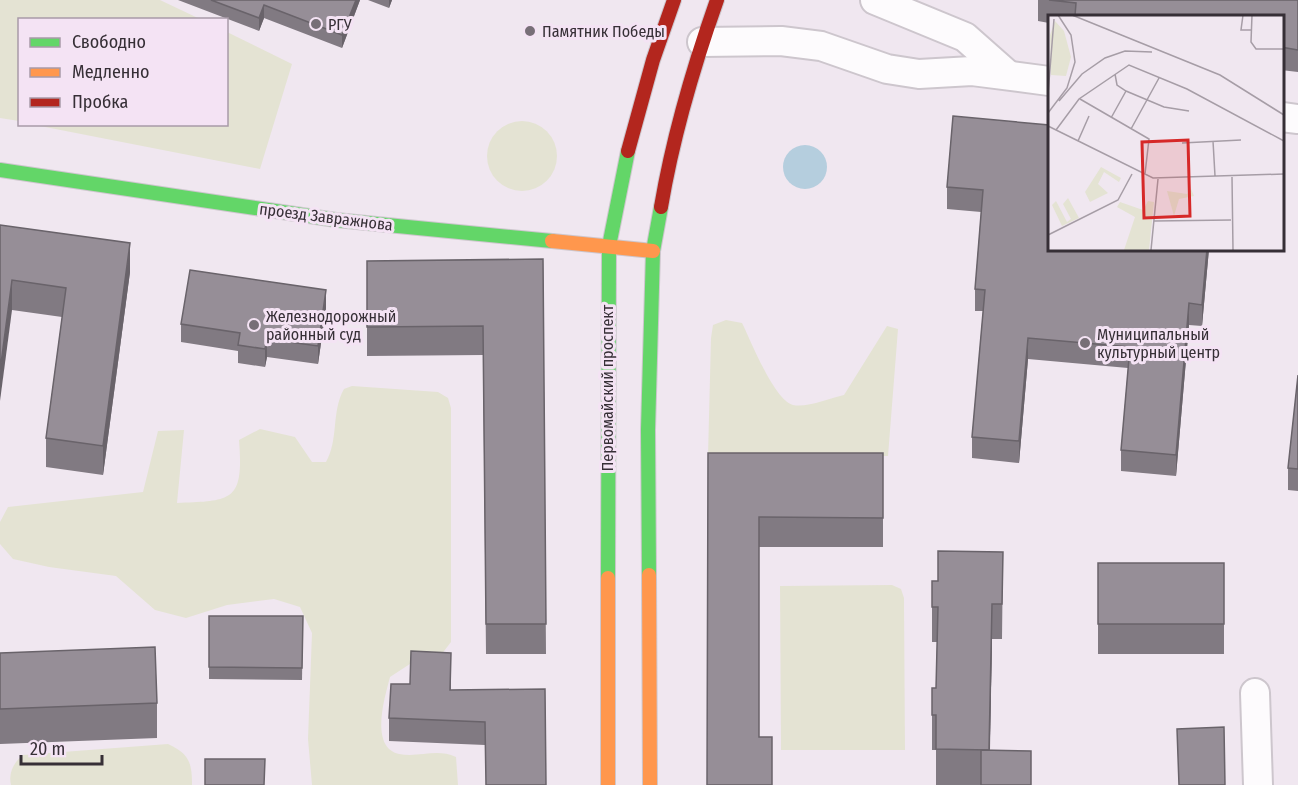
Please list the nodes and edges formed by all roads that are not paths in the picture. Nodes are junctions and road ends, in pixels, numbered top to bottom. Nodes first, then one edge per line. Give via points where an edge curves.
1 (674, 0) edge
2 (717, 0) edge
3 (875, 0) edge
4 (702, 42) junction
5 (1008, 75) junction
6 (1048, 81) edge
7 (1283, 117) edge
8 (1298, 119) edge
9 (0, 170) edge
10 (609, 246) junction
11 (653, 250) junction
12 (1255, 693) dead end
13 (608, 785) edge
14 (650, 785) edge
15 (1258, 785) edge

1 - 10 main road, Первомайский проспект via 623,159
2 - 4 main road
3 - 5 street via 965,37
4 - 5 street via 781,41 821,46 887,69 919,74 972,71
4 - 11 main road via 668,165
5 - 6 street
7 - 8 street
9 - 10 main road, проезд Завражнова via 336,220
10 - 11 main road, проезд Завражнова
10 - 13 main road, Первомайский проспект
11 - 14 main road via 648,430
12 - 15 street

